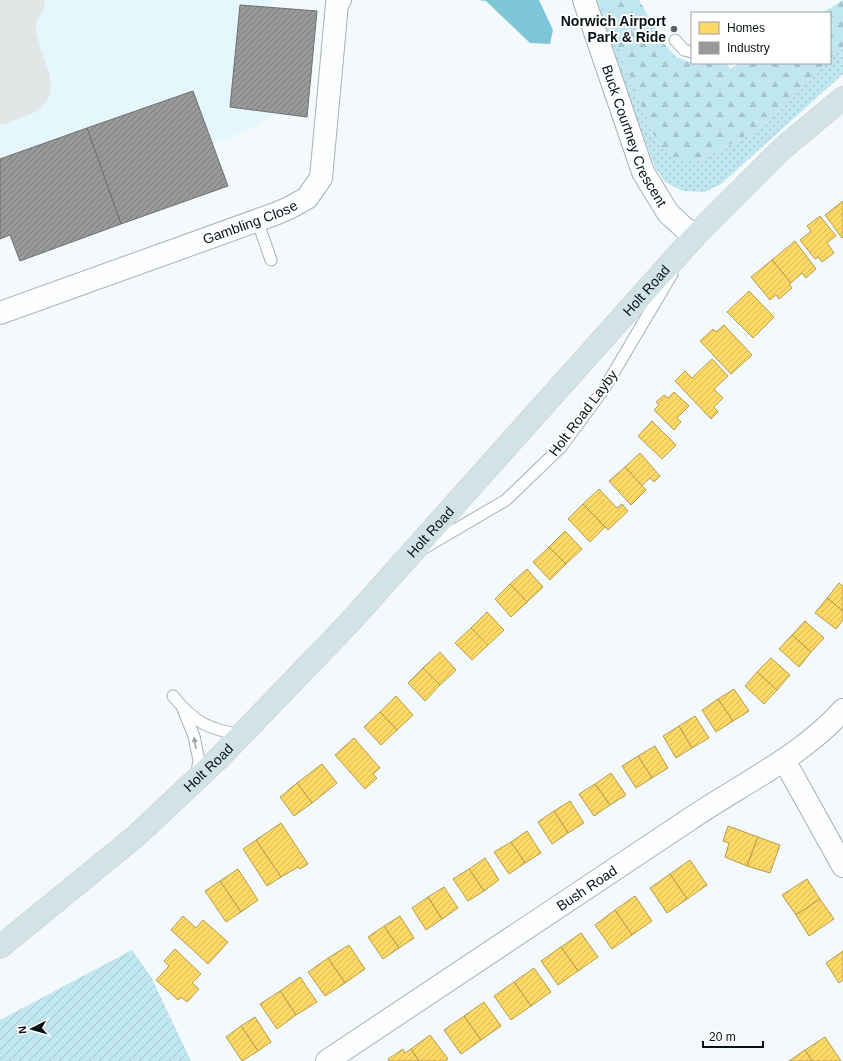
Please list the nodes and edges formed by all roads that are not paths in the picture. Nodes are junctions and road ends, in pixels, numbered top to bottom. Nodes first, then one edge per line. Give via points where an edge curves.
1 (340, 0) edge
2 (584, 0) edge
3 (675, 40) dead end
4 (691, 52) edge
5 (843, 98) edge
6 (256, 220) junction
7 (694, 237) junction
8 (271, 260) dead end
9 (0, 313) edge
10 (406, 559) junction
11 (174, 696) dead end
12 (182, 707) junction
13 (843, 710) edge
14 (242, 735) junction
15 (784, 760) junction
16 (196, 780) junction
17 (843, 866) edge
18 (0, 947) edge
19 (327, 1061) edge

1 - 6 street, Gambling Close via 337,4 321,178 307,198 289,208
2 - 7 street, Buck Courtney Crescent via 643,172 668,213
3 - 4 lane via 684,50
5 - 7 highway, Holt Road via 783,148
6 - 8 lane
6 - 9 street, Gambling Close
7 - 10 highway, Holt Road
7 - 10 lane, Holt Road Layby via 604,389 561,447 506,500
10 - 14 highway, Holt Road
11 - 12 lane
12 - 14 lane via 201,723 218,731
16 -> 12 lane via 199,761 194,736
13 - 15 street, Bush Road via 831,724
14 - 16 highway, Holt Road
15 - 17 street
15 - 19 street, Bush Road via 710,805
16 - 18 highway, Holt Road via 136,836

